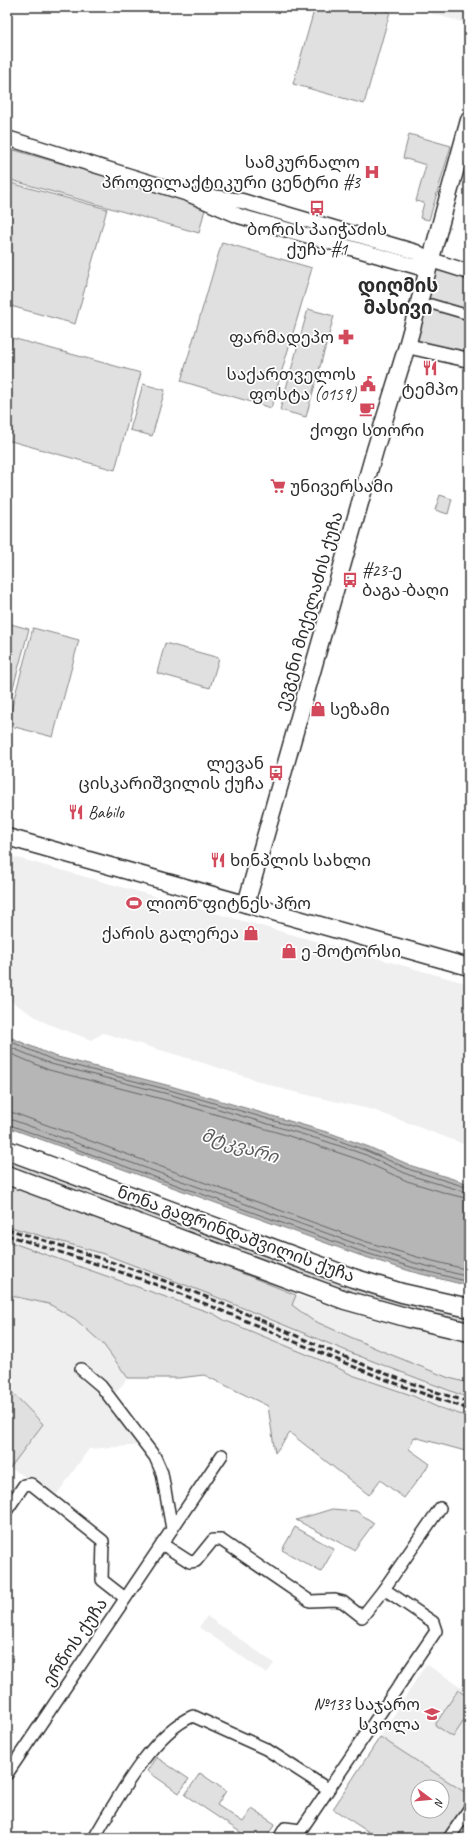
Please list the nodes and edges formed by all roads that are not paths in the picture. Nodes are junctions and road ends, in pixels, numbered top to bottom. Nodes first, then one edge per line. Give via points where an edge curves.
1 (469, 120) edge
2 (7, 138) edge
3 (227, 204) junction
4 (283, 213) junction
5 (275, 226) junction
6 (430, 265) junction
7 (469, 272) edge
8 (431, 304) dead end
9 (469, 314) edge
10 (407, 346) junction
11 (469, 360) edge
12 (7, 837) edge
13 (246, 904) junction
14 (469, 967) edge
15 (7, 1150) edge
16 (7, 1176) edge
17 (469, 1308) edge
18 (469, 1332) edge
19 (81, 1369) dead end
20 (222, 1455) dead end
21 (440, 1508) dead end
22 (7, 1510) edge
23 (172, 1529) junction
24 (162, 1544) junction
25 (384, 1589) junction
26 (125, 1598) junction
27 (7, 1774) edge
28 (328, 1789) junction
29 (469, 1809) edge
30 (94, 1838) edge
31 (278, 1838) edge
32 (449, 1838) edge

1 - 6 main road, ევგენი მიქელაძის ქუჩა
2 - 3 street
3 - 4 street
3 - 5 street via 239,216
4 - 5 street
4 - 6 street via 416,252
5 - 6 street
6 - 7 street
6 - 10 main road, ევგენი მიქელაძის ქუჩა
8 - 9 street
10 - 11 street
10 - 13 main road, ევგენი მიქელაძის ქუჩა
12 - 13 main road
13 - 14 main road
15 - 17 main road, ნონა გაფრინდაშვილის ქუჩა via 353,1278
16 - 18 main road, ნონა გაფრინდაშვილის ქუჩა via 345,1300
19 - 23 street via 101,1386 155,1457 162,1473
20 - 23 street, ერწოს ქუჩა
21 - 25 street
22 - 26 street via 24,1486 31,1484 103,1541 102,1580
23 - 24 street, ერწოს ქუჩა
24 - 25 street via 190,1562 196,1562 213,1540 221,1540 310,1601 343,1602 362,1617
24 - 26 street, ერწოს ქუჩა
25 - 28 street via 433,1622 436,1631
26 - 27 street, ერწოს ქუჩა
28 - 30 street via 266,1749 192,1716 180,1721 130,1777
28 - 31 street via 300,1830 285,1828
29 - 32 street

